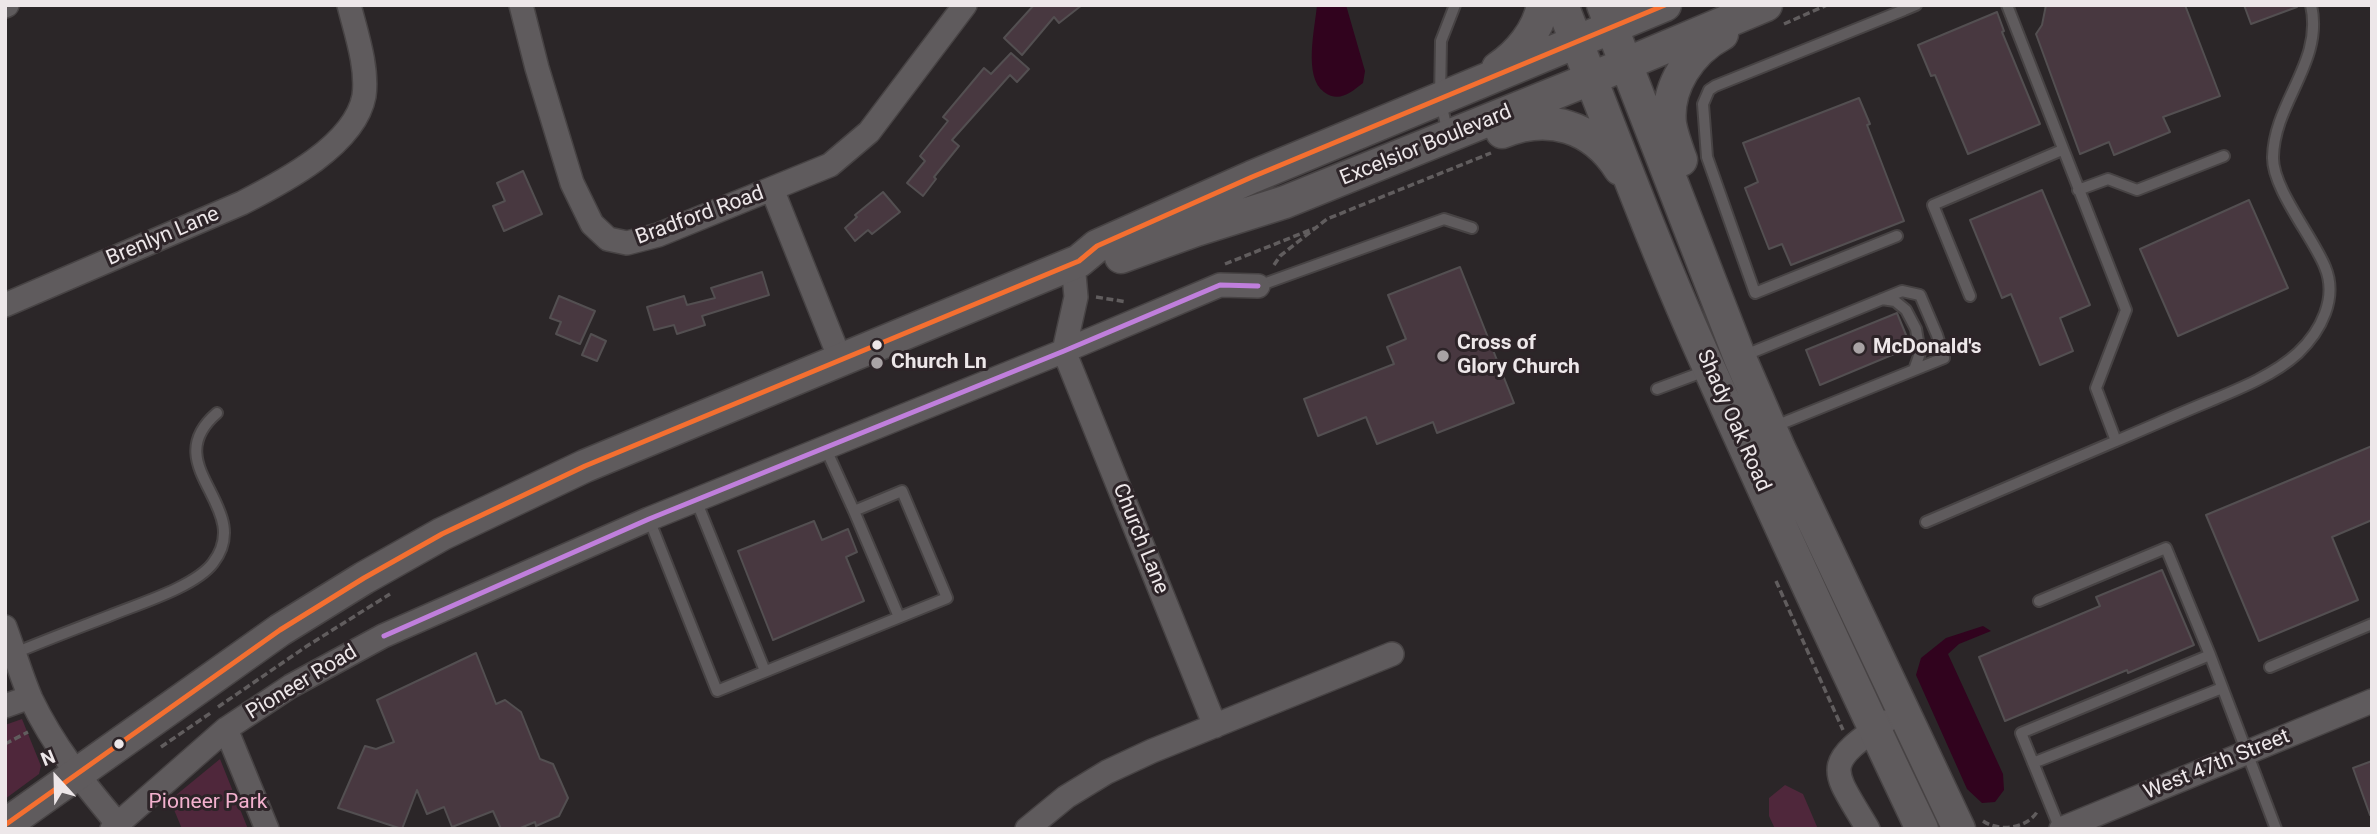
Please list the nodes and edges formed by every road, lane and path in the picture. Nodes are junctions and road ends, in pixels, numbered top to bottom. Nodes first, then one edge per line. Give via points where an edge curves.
1 (349, 5) edge
2 (520, 5) edge
3 (965, 5) edge
4 (1455, 5) edge
5 (1543, 5) edge
6 (1562, 5) edge
7 (1665, 5) edge
8 (1766, 5) edge
9 (1778, 5) edge
10 (1916, 5) edge
11 (2007, 5) edge
12 (2311, 5) edge
13 (1903, 8) edge
14 (1607, 16) edge
15 (1576, 41) junction
16 (1625, 64) junction
17 (1590, 79) junction
18 (1476, 83) junction
19 (1440, 98) junction
20 (1448, 137) junction
21 (1498, 150) dead end
22 (2062, 150) junction
23 (2224, 156) dead end
24 (772, 189) junction
25 (2078, 190) junction
26 (1635, 194) junction
27 (1284, 202) junction
28 (1315, 228) junction
29 (1472, 228) dead end
30 (1897, 236) dead end
31 (1076, 262) junction
32 (1216, 268) dead end
33 (1258, 286) junction
34 (1970, 296) dead end
35 (1076, 297) junction
36 (1878, 299) junction
37 (1132, 302) dead end
38 (5, 305) edge
39 (1721, 305) junction
40 (1064, 351) junction
41 (840, 359) junction
42 (1725, 364) junction
43 (1914, 370) junction
44 (1657, 389) dead end
45 (216, 414) dead end
46 (1756, 434) junction
47 (2116, 441) junction
48 (825, 447) junction
49 (696, 500) junction
50 (854, 511) junction
51 (649, 519) junction
52 (1926, 522) dead end
53 (393, 593) dead end
54 (2039, 601) dead end
55 (899, 617) junction
56 (2372, 624) edge
57 (5, 628) edge
58 (15, 653) junction
59 (1392, 654) dead end
60 (2210, 655) junction
61 (2270, 667) dead end
62 (765, 671) junction
63 (2222, 688) junction
64 (30, 697) junction
65 (2372, 701) edge
66 (5, 706) edge
67 (1902, 711) junction
68 (1215, 726) junction
69 (226, 729) junction
70 (1875, 730) junction
71 (153, 752) dead end
72 (2248, 753) junction
73 (2033, 763) junction
74 (77, 775) junction
75 (5, 825) edge
76 (115, 826) edge
77 (2071, 827) edge
78 (267, 829) edge
79 (1027, 829) edge
80 (1868, 829) edge
81 (1922, 829) edge
82 (1959, 829) edge
83 (2276, 829) edge

1 - 38 street, Brenlyn Lane via 362,60 364,94 357,120 316,159 242,203
2 - 24 street, Bradford Road via 572,183 592,223 608,239 627,243 658,234
3 - 24 street, Bradford Road via 869,132 830,164
4 - 19 lane via 1441,41
5 - 18 main road via 1534,29 1513,58
6 - 15 main road, Shady Oak Road
7 - 14 main road, Excelsior Boulevard
8 - 16 main road, Excelsior Boulevard
9 - 39 main road via 1698,50 1672,96 1670,124 1719,261
10 - 13 lane
11 - 22 lane
12 - 47 lane via 2314,37 2277,128 2273,162 2325,268 2331,298 2324,316 2298,354 2269,373
13 - 30 lane via 1715,86 1703,104 1707,157 1755,293
14 - 15 main road, Excelsior Boulevard
14 - 16 main road, Shady Oak Road
15 - 17 main road, Shady Oak Road
15 - 18 main road, Excelsior Boulevard
16 - 17 main road, Excelsior Boulevard
16 - 39 main road, Shady Oak Road
17 - 20 main road, Excelsior Boulevard
17 - 26 main road, Shady Oak Road
18 - 19 main road, Excelsior Boulevard
19 - 20 lane
19 - 31 main road, Excelsior Boulevard via 1097,246
20 - 27 main road, Excelsior Boulevard
21 - 28 path via 1326,219
22 - 25 lane
22 - 34 lane via 1933,205
23 - 25 lane via 2137,190 2108,178
24 - 41 street
25 - 47 lane via 2126,310 2096,388
26 - 27 main road via 1605,149 1562,124 1530,122 1385,179
26 - 42 main road, Shady Oak Road
27 - 31 main road, Excelsior Boulevard via 1103,263
28 - 32 path
28 - 33 path via 1280,256
29 - 33 lane via 1444,219
31 - 35 street
31 - 41 main road, Excelsior Boulevard
33 - 40 street, Pioneer Road via 1220,285
35 - 37 path
35 - 40 street
36 - 42 lane
36 - 43 lane via 1895,301 1916,329 1920,353
36 - 43 lane via 1902,291 1920,295 1944,358
39 - 42 main road, Shady Oak Road
40 - 48 street, Pioneer Road
40 - 68 street, Church Lane
41 - 74 main road, Excelsior Boulevard via 585,466 442,534 290,624
42 - 44 lane
42 - 46 main road, Shady Oak Road
43 - 46 lane
45 - 58 lane via 199,432 195,445 195,457 226,535 212,565 162,595
46 - 67 main road, Shady Oak Road
46 - 70 main road, Shady Oak Road
47 - 52 lane
48 - 49 street, Pioneer Road
48 - 50 lane
49 - 51 street, Pioneer Road
49 - 62 lane
50 - 55 lane
50 - 55 lane via 902,491 947,598
51 - 62 lane via 717,691
51 - 69 street, Pioneer Road via 383,636 291,686
53 - 71 path
54 - 60 lane via 2166,548
55 - 62 lane
56 - 61 lane
57 - 58 street
58 - 64 street
59 - 68 street
60 - 63 lane
60 - 73 lane via 2021,733
63 - 72 lane
63 - 73 lane
64 - 66 street
64 - 74 street
65 - 72 street, West 47th Street
67 - 70 street
67 - 82 main road, Shady Oak Road
68 - 79 street via 1107,772
69 - 76 street, Pioneer Road
69 - 78 street
70 - 80 street via 1842,758 1838,777
70 - 81 main road, Shady Oak Road
72 - 77 street, West 47th Street
72 - 83 lane
73 - 77 lane
74 - 75 main road, Excelsior Boulevard
74 - 76 street

